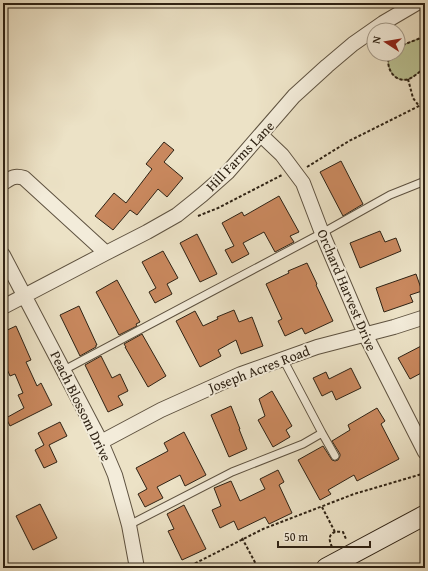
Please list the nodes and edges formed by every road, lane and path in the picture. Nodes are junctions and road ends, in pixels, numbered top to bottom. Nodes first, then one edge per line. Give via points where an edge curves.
1 (417, 3) edge
2 (421, 16) dead end
3 (425, 25) edge
4 (425, 33) edge
5 (424, 37) edge
6 (406, 43) edge
7 (388, 62) edge
8 (425, 68) edge
9 (408, 79) junction
10 (425, 103) edge
11 (419, 106) junction
12 (260, 135) junction
13 (305, 168) dead end
14 (284, 173) dead end
15 (425, 181) edge
16 (3, 183) edge
17 (198, 216) dead end
18 (322, 233) junction
19 (106, 253) junction
20 (3, 255) edge
21 (25, 296) junction
22 (3, 307) edge
23 (425, 317) edge
24 (365, 334) junction
25 (283, 359) junction
26 (64, 370) junction
27 (322, 433) junction
28 (101, 442) junction
29 (425, 452) edge
30 (335, 456) dead end
31 (422, 474) dead end
32 (321, 506) junction
33 (425, 515) edge
34 (130, 525) junction
35 (335, 532) junction
36 (242, 538) junction
37 (349, 544) dead end
38 (331, 560) edge
39 (425, 562) edge
40 (138, 568) edge
41 (186, 568) edge
42 (258, 568) edge
43 (414, 568) edge

1 - 12 street, Hill Farms Lane via 353,44 294,96
2 - 3 path
4 - 5 path
5 - 6 path
7 - 9 path via 393,75 400,79
8 - 9 path
9 - 11 path via 413,98
10 - 11 path
11 - 13 path
12 - 18 street, Orchard Harvest Drive via 282,155 303,183
12 - 19 street, Hill Farms Lane via 228,172 177,215
14 - 17 path
15 - 18 lane via 390,195
16 - 19 street via 18,176 24,178
18 - 24 street, Orchard Harvest Drive
18 - 26 lane
19 - 21 street, Hill Farms Lane
20 - 21 street, Peach Blossom Drive
21 - 22 street, Hill Farms Lane
21 - 26 street, Peach Blossom Drive
23 - 24 street, Joseph Acres Road
24 - 25 street, Joseph Acres Road
24 - 29 street, Orchard Harvest Drive
25 - 27 lane
25 - 28 street, Joseph Acres Road via 241,374 161,410
26 - 28 street, Peach Blossom Drive
27 - 30 lane
27 - 34 lane via 303,444 232,472
28 - 34 street, Peach Blossom Drive
31 - 32 path
32 - 35 path
32 - 36 path
33 - 38 main road
34 - 40 street, Peach Blossom Drive
35 - 37 path via 342,532
35 - 38 path via 329,542
36 - 41 path
36 - 42 path
39 - 43 path

